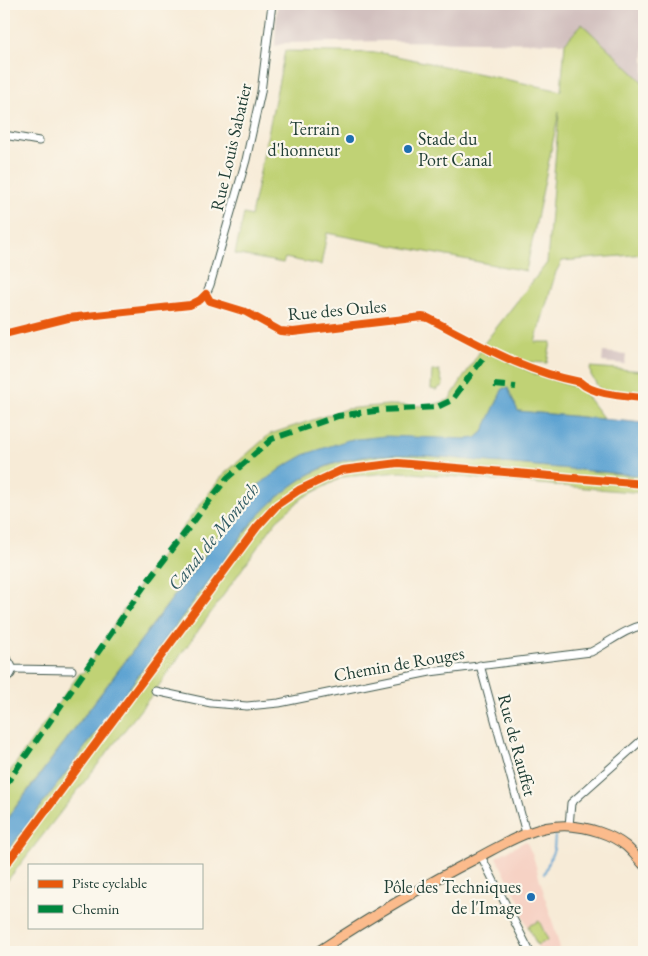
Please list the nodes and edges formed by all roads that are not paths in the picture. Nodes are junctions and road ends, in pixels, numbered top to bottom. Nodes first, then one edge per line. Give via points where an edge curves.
1 (272, 4) edge
2 (4, 135) edge
3 (39, 141) dead end
4 (206, 294) junction
5 (4, 334) edge
6 (584, 386) dead end
7 (644, 625) edge
8 (4, 656) edge
9 (480, 665) junction
10 (13, 669) junction
11 (72, 670) dead end
12 (4, 679) edge
13 (155, 691) dead end
14 (644, 738) edge
15 (569, 826) junction
16 (526, 833) junction
17 (481, 856) junction
18 (644, 865) edge
19 (317, 952) edge
20 (530, 952) edge

1 - 4 street, Rue Louis Sabatier via 261,92 246,160
2 - 3 street
4 - 5 street via 190,306 68,318
4 - 6 street, Rue des Oules via 210,300 246,312 280,330 293,332 422,317 512,362 539,373 580,382
7 - 9 street, Chemin de Rouges via 591,652
8 - 10 street
9 - 13 street, Chemin de Rouges via 279,703 247,706 211,704
9 - 16 street, Rue de Rauffet
10 - 11 street
10 - 12 street
14 - 15 street via 571,803
15 - 16 main road
15 - 18 main road via 607,835 625,846
16 - 17 main road
17 - 19 main road via 375,914
17 - 20 street

